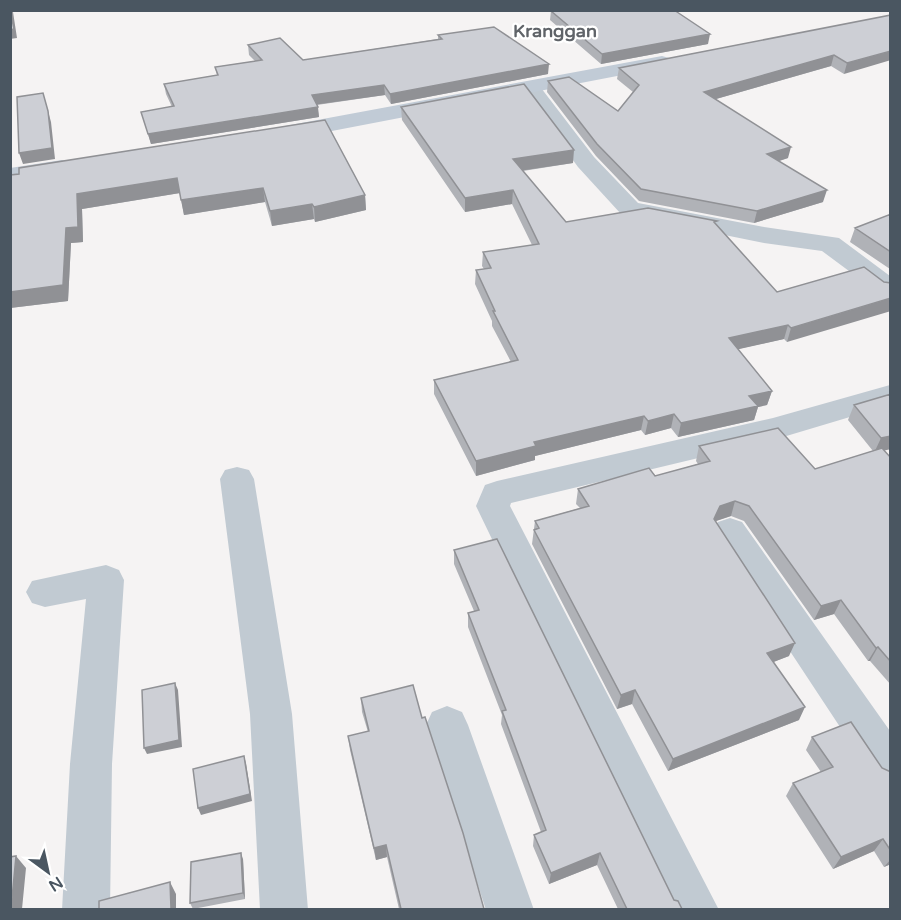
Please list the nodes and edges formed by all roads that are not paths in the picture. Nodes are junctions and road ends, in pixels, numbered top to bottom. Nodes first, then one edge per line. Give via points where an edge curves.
1 (681, 59) edge
2 (531, 88) junction
3 (262, 137) edge
4 (79, 164) edge
5 (10, 175) edge
6 (891, 288) edge
7 (891, 395) edge
8 (237, 479) dead end
9 (730, 532) dead end
10 (45, 592) dead end
11 (447, 725) dead end
12 (891, 766) edge
13 (86, 909) edge
14 (284, 909) edge
15 (510, 909) edge
16 (696, 909) edge

1 - 2 street
2 - 3 street
2 - 6 street via 586,162 630,209 830,244
4 - 5 street
7 - 16 street via 773,429 494,497 493,506
8 - 14 street via 271,714
9 - 12 street
10 - 13 street via 106,580 91,764
11 - 15 street

